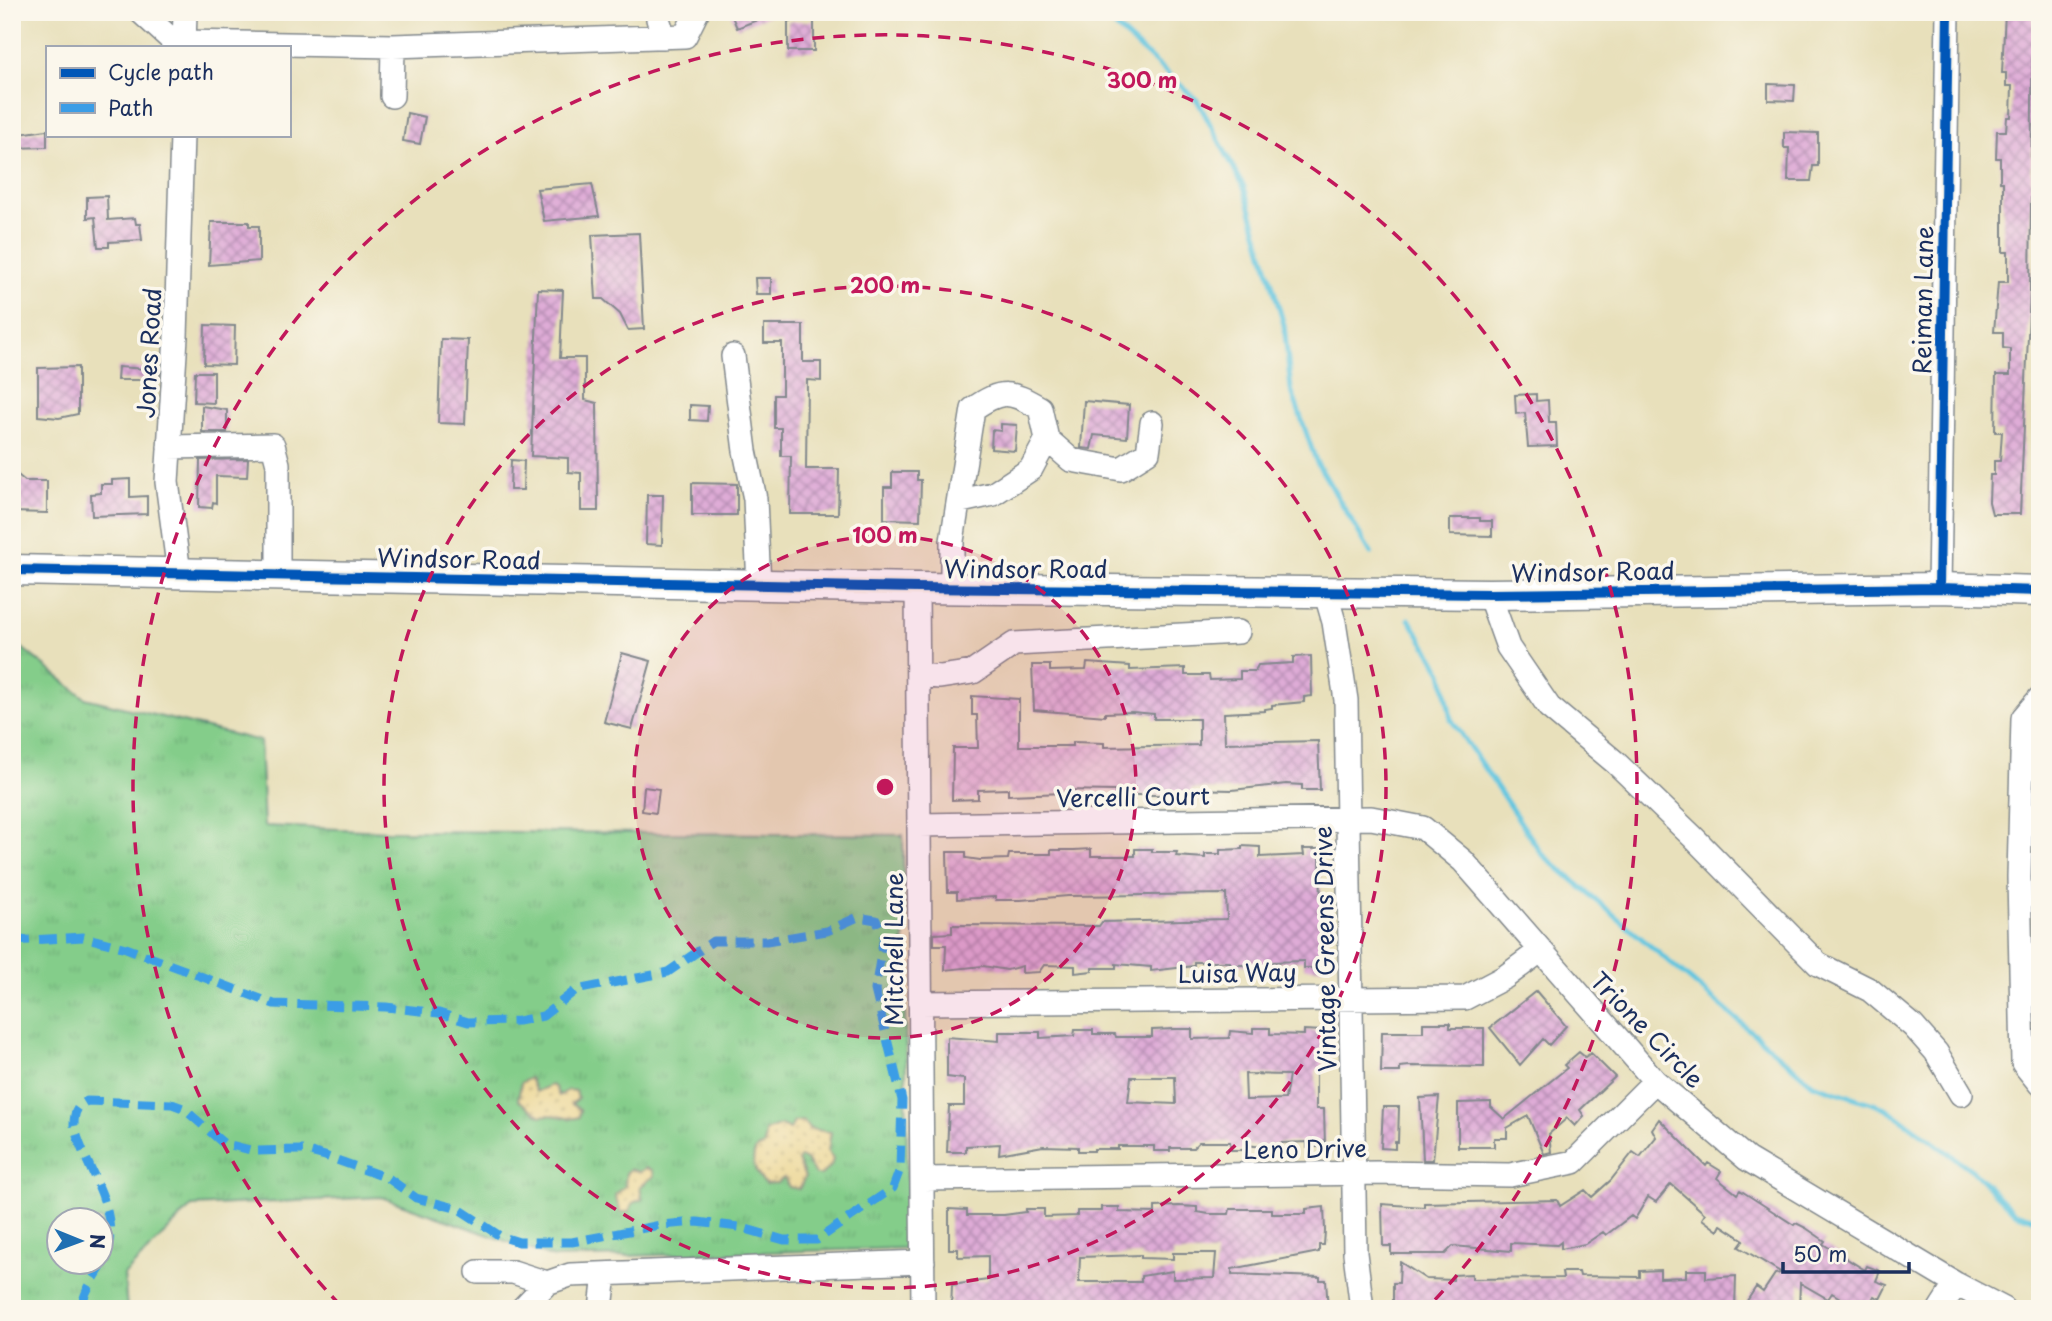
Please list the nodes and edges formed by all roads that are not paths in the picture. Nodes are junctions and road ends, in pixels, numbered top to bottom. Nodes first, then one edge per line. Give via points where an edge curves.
1 (141, 12) edge
2 (186, 12) edge
3 (659, 12) edge
4 (697, 12) edge
5 (1948, 12) edge
6 (664, 37) junction
7 (184, 45) edge
8 (393, 46) junction
9 (393, 96) dead end
10 (181, 136) edge
11 (733, 356) dead end
12 (1152, 423) dead end
13 (1047, 439) junction
14 (169, 447) junction
15 (961, 501) junction
16 (12, 570) edge
17 (179, 573) junction
18 (278, 575) junction
19 (760, 585) junction
20 (917, 588) junction
21 (1938, 588) junction
22 (952, 589) junction
23 (1325, 591) junction
24 (2040, 591) edge
25 (1489, 594) junction
26 (1238, 632) dead end
27 (918, 675) junction
28 (2040, 698) edge
29 (1349, 819) junction
30 (919, 825) junction
31 (1540, 951) junction
32 (1351, 997) junction
33 (920, 1003) junction
34 (1655, 1081) junction
35 (2040, 1084) edge
36 (1961, 1094) dead end
37 (1353, 1174) junction
38 (922, 1179) junction
39 (923, 1262) junction
40 (478, 1272) dead end
41 (605, 1274) junction
42 (547, 1283) junction
43 (1956, 1284) junction
44 (522, 1309) edge
45 (601, 1309) edge
46 (923, 1309) edge
47 (1362, 1309) edge
48 (1940, 1309) edge
49 (2004, 1309) edge

1 - 7 street via 173,41
2 - 7 street
3 - 6 street
4 - 6 street via 685,36
5 - 21 street, Reiman Lane
6 - 8 street
7 - 8 street
8 - 9 street
10 - 14 street, Jones Road
11 - 19 street via 755,499
12 - 13 street via 1148,452 1121,469 1071,460
13 - 15 street via 1031,469 993,494
13 - 15 street via 1040,408 1015,393 990,396 973,409 968,425
14 - 17 street, Jones Road via 167,482
14 - 18 street via 273,445 278,464
15 - 22 street via 952,541
16 - 17 main road, Windsor Road
17 - 18 main road, Windsor Road
18 - 19 main road, Windsor Road
19 - 20 main road, Windsor Road
20 - 22 main road, Windsor Road
20 - 27 street, Mitchell Lane
21 - 24 main road, Windsor Road
21 - 25 main road, Windsor Road
22 - 23 main road, Windsor Road
23 - 25 main road, Windsor Road
23 - 29 street, Vintage Greens Drive via 1346,699
25 - 36 street via 1508,647 1549,707 1616,763 1818,964 1870,990 1913,1026 1936,1052
26 - 27 street via 1014,644 973,673
27 - 30 street, Mitchell Lane
28 - 35 street via 2023,718 2019,877 2023,1062
29 - 30 street, Vercelli Court
29 - 31 street, Trione Circle via 1371,818 1423,828 1463,860
29 - 32 street, Vintage Greens Drive
30 - 33 street, Mitchell Lane
31 - 32 street, Luisa Way via 1465,998
31 - 34 street, Trione Circle
32 - 33 street, Luisa Way
32 - 37 street, Vintage Greens Drive
33 - 38 street, Mitchell Lane
34 - 37 street, Leno Drive via 1574,1162 1510,1175
34 - 43 street, Trione Circle via 1747,1159
37 - 38 street, Leno Drive
37 - 47 street, Vintage Greens Drive
38 - 39 street, Mitchell Lane
39 - 41 street
39 - 46 street, Mitchell Lane
40 - 42 street via 513,1272
41 - 42 street via 569,1275
41 - 45 street
42 - 44 street
43 - 48 street
43 - 49 street, Trione Circle

